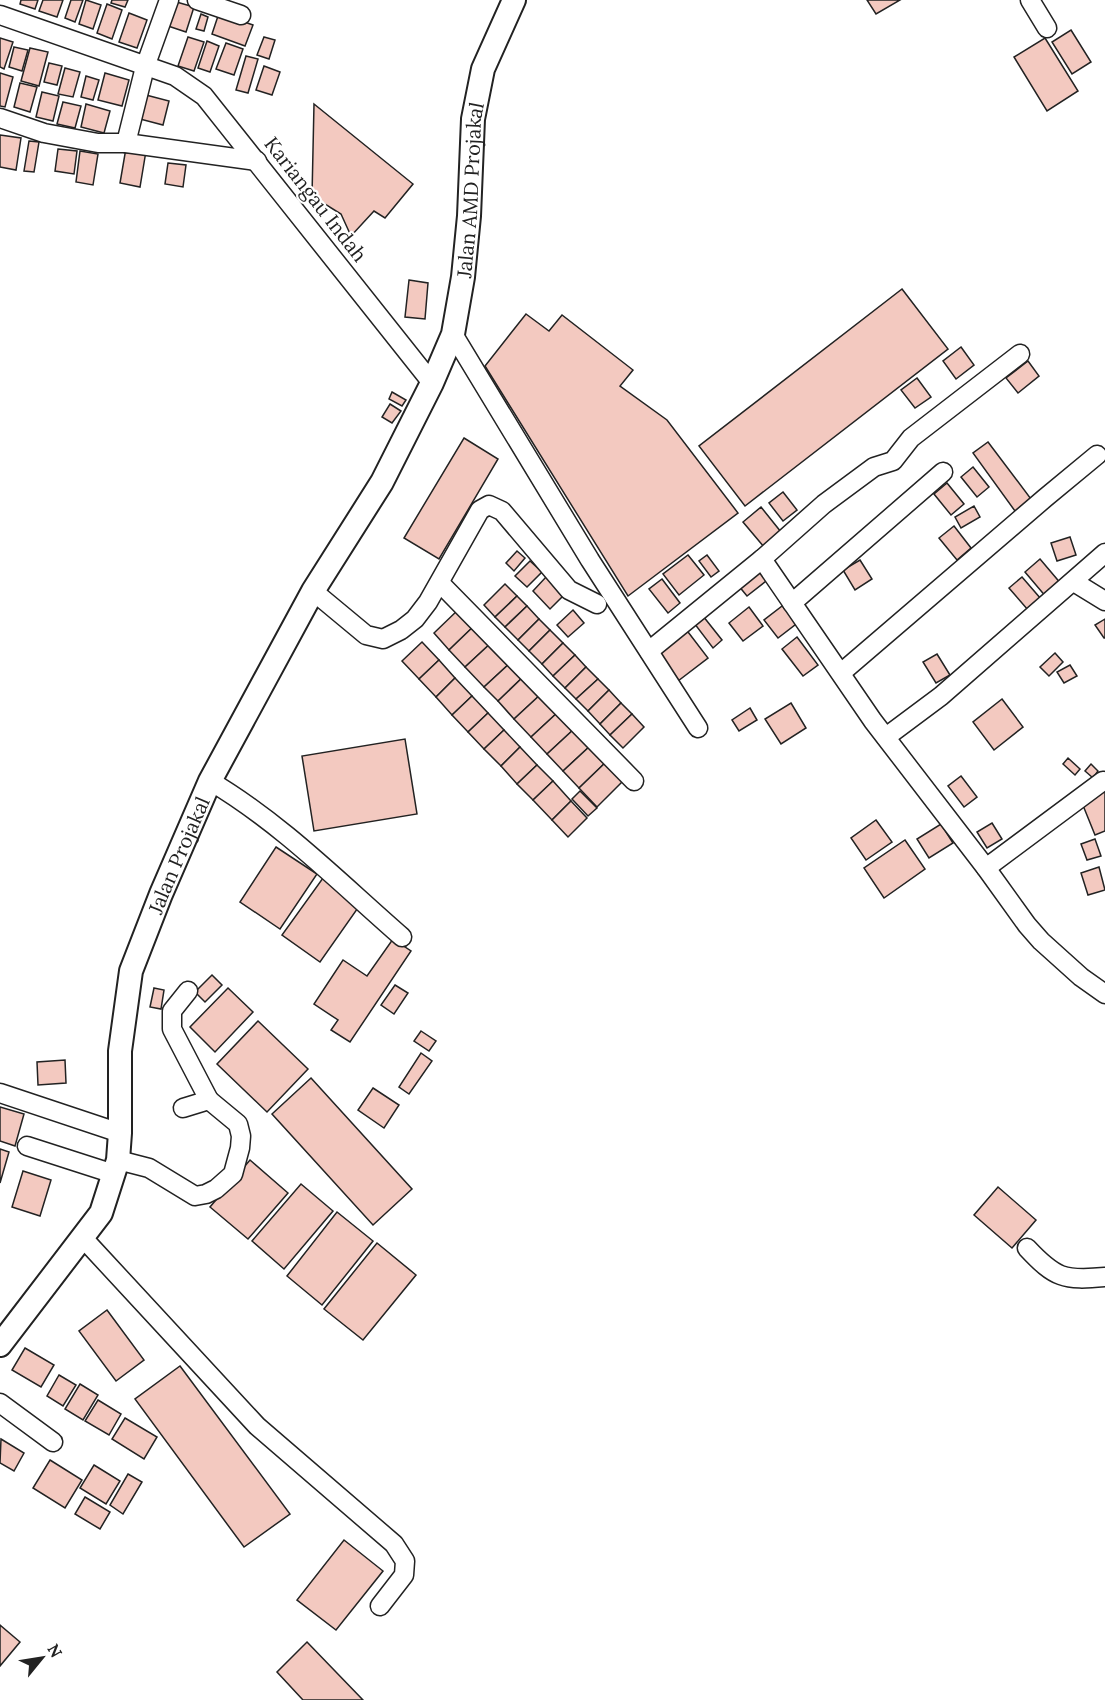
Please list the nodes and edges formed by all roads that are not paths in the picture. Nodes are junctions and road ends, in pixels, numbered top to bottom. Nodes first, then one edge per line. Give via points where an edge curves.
1 (169, 0) edge
2 (197, 0) edge
3 (514, 0) edge
4 (1030, 0) edge
5 (0, 15) edge
6 (241, 15) dead end
7 (1047, 28) dead end
8 (146, 67) junction
9 (0, 118) edge
10 (126, 143) junction
11 (257, 161) junction
12 (453, 334) junction
13 (1020, 354) dead end
14 (432, 382) junction
15 (1097, 455) dead end
16 (943, 472) dead end
17 (1105, 553) edge
18 (762, 559) junction
19 (1074, 582) junction
20 (440, 584) junction
21 (313, 591) junction
22 (1105, 601) edge
23 (792, 603) junction
24 (597, 604) dead end
25 (649, 651) junction
26 (841, 673) junction
27 (698, 728) dead end
28 (886, 737) junction
29 (210, 781) junction
30 (1103, 781) dead end
31 (634, 782) dead end
32 (986, 868) junction
33 (402, 937) dead end
34 (188, 991) dead end
35 (1105, 994) edge
36 (0, 1093) edge
37 (209, 1100) junction
38 (183, 1108) dead end
39 (120, 1133) junction
40 (27, 1146) dead end
41 (116, 1167) junction
42 (83, 1238) junction
43 (1027, 1248) dead end
44 (1105, 1277) edge
45 (0, 1345) edge
46 (0, 1403) edge
47 (53, 1442) dead end
48 (380, 1606) dead end

1 - 8 street
2 - 6 street
3 - 12 main road, Jalan AMD Projakal via 483,69 472,118 464,277
4 - 7 street
5 - 8 street, Kariangau Indah
8 - 10 street
8 - 11 street, Kariangau Indah via 175,76 204,96
9 - 10 street via 44,133 98,143
10 - 11 street
11 - 14 street, Kariangau Indah
12 - 14 main road, Jalan AMD Projakal
12 - 25 street
13 - 18 street via 912,438 893,461 874,467 832,498
14 - 21 main road, Jalan Projakal via 381,482
15 - 26 street
16 - 23 street
17 - 19 street
18 - 23 street
18 - 25 street
19 - 22 street
19 - 28 street via 941,696
20 - 21 street via 415,619 383,639 366,635
20 - 24 street via 480,510 489,505 502,511 569,590
20 - 31 street
21 - 29 main road, Jalan Projakal
23 - 26 street
25 - 27 street
26 - 28 street
28 - 32 street
29 - 33 street via 282,832
29 - 39 main road, Jalan Projakal via 131,971 120,1051
30 - 32 street
32 - 35 street via 1041,941
34 - 37 street via 172,1011 172,1029
36 - 39 street
37 - 38 street
37 - 41 street via 238,1124 241,1136 232,1174 216,1189 195,1196 149,1168
39 - 41 main road, Jalan Projakal
40 - 41 street
41 - 42 main road, Jalan Projakal via 101,1213
42 - 45 main road, Jalan Projakal
42 - 48 street via 257,1426 394,1544 405,1561 404,1575
43 - 44 street via 1056,1275
46 - 47 street

